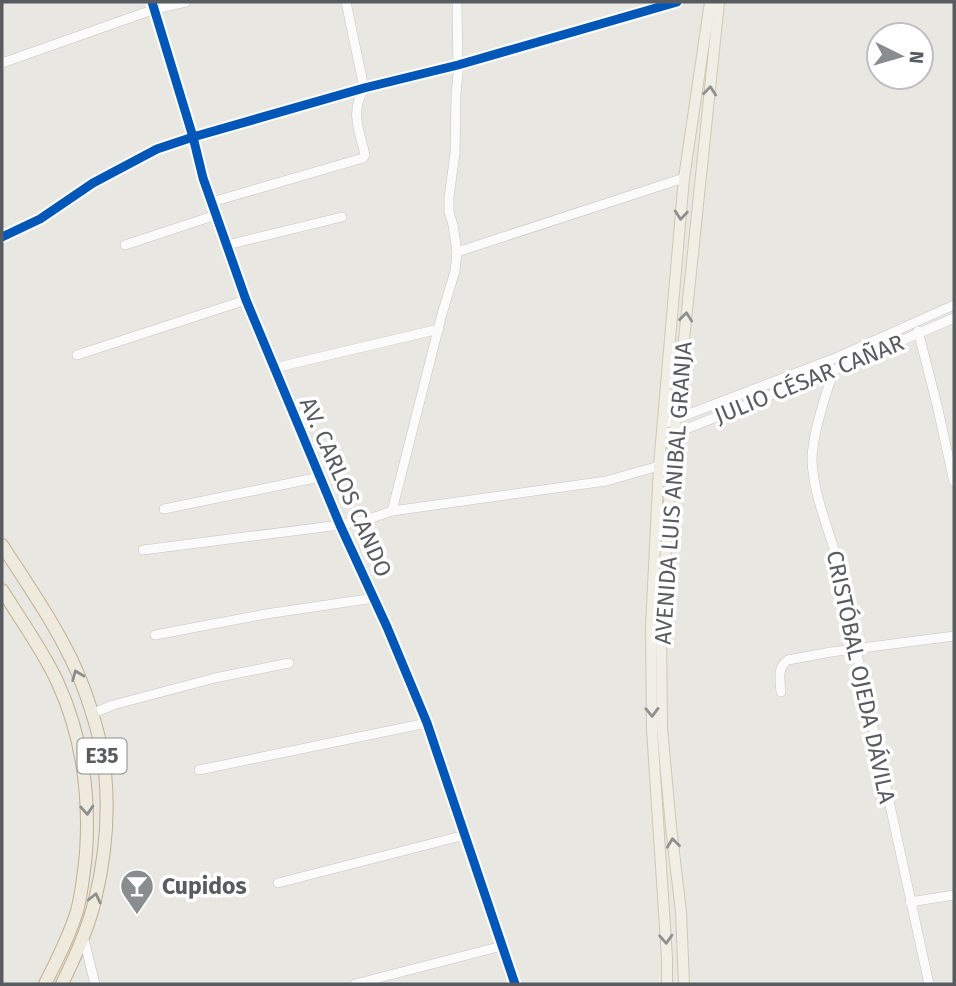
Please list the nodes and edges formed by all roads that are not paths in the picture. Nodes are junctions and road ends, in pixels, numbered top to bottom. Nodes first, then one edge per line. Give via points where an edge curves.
1 (186, 2) edge
2 (345, 2) edge
3 (457, 2) edge
4 (677, 2) edge
5 (710, 2) edge
6 (719, 2) edge
7 (154, 6) edge
8 (2, 63) edge
9 (458, 65) junction
10 (364, 88) junction
11 (193, 137) junction
12 (684, 178) junction
13 (212, 202) junction
14 (216, 215) junction
15 (342, 217) dead end
16 (2, 237) edge
17 (125, 245) dead end
18 (227, 245) junction
19 (457, 252) junction
20 (246, 300) junction
21 (954, 305) edge
22 (954, 318) edge
23 (916, 323) junction
24 (439, 329) junction
25 (919, 334) junction
26 (77, 355) dead end
27 (274, 368) junction
28 (834, 370) junction
29 (675, 420) junction
30 (663, 424) junction
31 (674, 434) junction
32 (662, 439) junction
33 (659, 466) junction
34 (320, 477) junction
35 (954, 482) edge
36 (164, 509) dead end
37 (392, 511) junction
38 (340, 525) junction
39 (2, 545) edge
40 (143, 550) dead end
41 (2, 590) edge
42 (374, 598) junction
43 (155, 635) dead end
44 (954, 636) edge
45 (856, 649) junction
46 (289, 663) dead end
47 (781, 692) dead end
48 (91, 714) junction
49 (427, 723) junction
50 (199, 770) dead end
51 (465, 835) junction
52 (278, 883) dead end
53 (954, 895) edge
54 (911, 902) junction
55 (83, 936) junction
56 (502, 946) junction
57 (45, 984) edge
58 (62, 984) edge
59 (95, 984) edge
60 (355, 984) edge
61 (515, 984) edge
62 (667, 984) edge
63 (684, 984) edge
64 (929, 984) edge

1 - 7 street
2 - 10 street
3 - 9 street
4 - 9 street
5 - 12 main road, AVENIDA LUIS ANIBAL GRANJA
29 -> 6 main road, AVENIDA LUIS ANIBAL GRANJA
7 - 8 street
7 - 11 street, AV. CARLOS CANDO
9 - 10 street
9 - 19 street via 449,197
10 - 11 street
10 - 13 street via 355,116 362,158
11 - 13 street, AV. CARLOS CANDO
11 - 16 street via 157,149
12 - 19 street
12 -> 30 main road, AVENIDA LUIS ANIBAL GRANJA
13 - 14 street, AV. CARLOS CANDO
14 - 17 street
14 - 18 street, AV. CARLOS CANDO
15 - 18 street
18 - 20 street, AV. CARLOS CANDO
19 - 24 street
20 - 26 street
20 - 27 street, AV. CARLOS CANDO
21 - 23 street, JULIO CÉSAR CAÑAR
22 - 25 street, JULIO CÉSAR CAÑAR
23 - 25 street
23 - 29 street, JULIO CÉSAR CAÑAR
24 - 27 street
24 - 37 street
25 - 28 street, JULIO CÉSAR CAÑAR
25 - 35 street
27 - 34 street, AV. CARLOS CANDO
28 - 31 street, JULIO CÉSAR CAÑAR
28 - 45 street, CRISTÓBAL OJEDA DÁVILA via 812,459 817,497 834,549
29 - 30 street, JULIO CÉSAR CAÑAR
29 - 31 main road, AVENIDA LUIS ANIBAL GRANJA
30 - 32 main road, AVENIDA LUIS ANIBAL GRANJA
31 - 32 street, JULIO CÉSAR CAÑAR
63 -> 31 main road, AVENIDA LUIS ANIBAL GRANJA via 662,728 661,628
32 - 33 main road, AVENIDA LUIS ANIBAL GRANJA
33 - 37 street via 607,481
33 -> 62 main road, AVENIDA LUIS ANIBAL GRANJA via 651,627 652,729
34 - 36 street
34 - 38 street, AV. CARLOS CANDO
37 - 38 street
38 - 40 street
38 - 42 street, AV. CARLOS CANDO
48 -> 39 highway, E35 via 65,646
41 -> 57 highway, E35 via 57,680 78,740 85,781 88,826 78,908
42 - 43 street
42 - 49 street, AV. CARLOS CANDO
44 - 45 street
45 - 47 street via 788,660 780,668
45 - 54 street, CRISTÓBAL OJEDA DÁVILA
46 - 48 street via 215,678
55 -> 48 highway, E35 via 97,887 106,807 105,771
49 - 50 street
49 - 51 street, AV. CARLOS CANDO
51 - 52 street
51 - 56 street, AV. CARLOS CANDO
53 - 54 street
54 - 64 street, CRISTÓBAL OJEDA DÁVILA
55 - 58 highway, E35
55 - 59 street
56 - 60 street
56 - 61 street, AV. CARLOS CANDO

